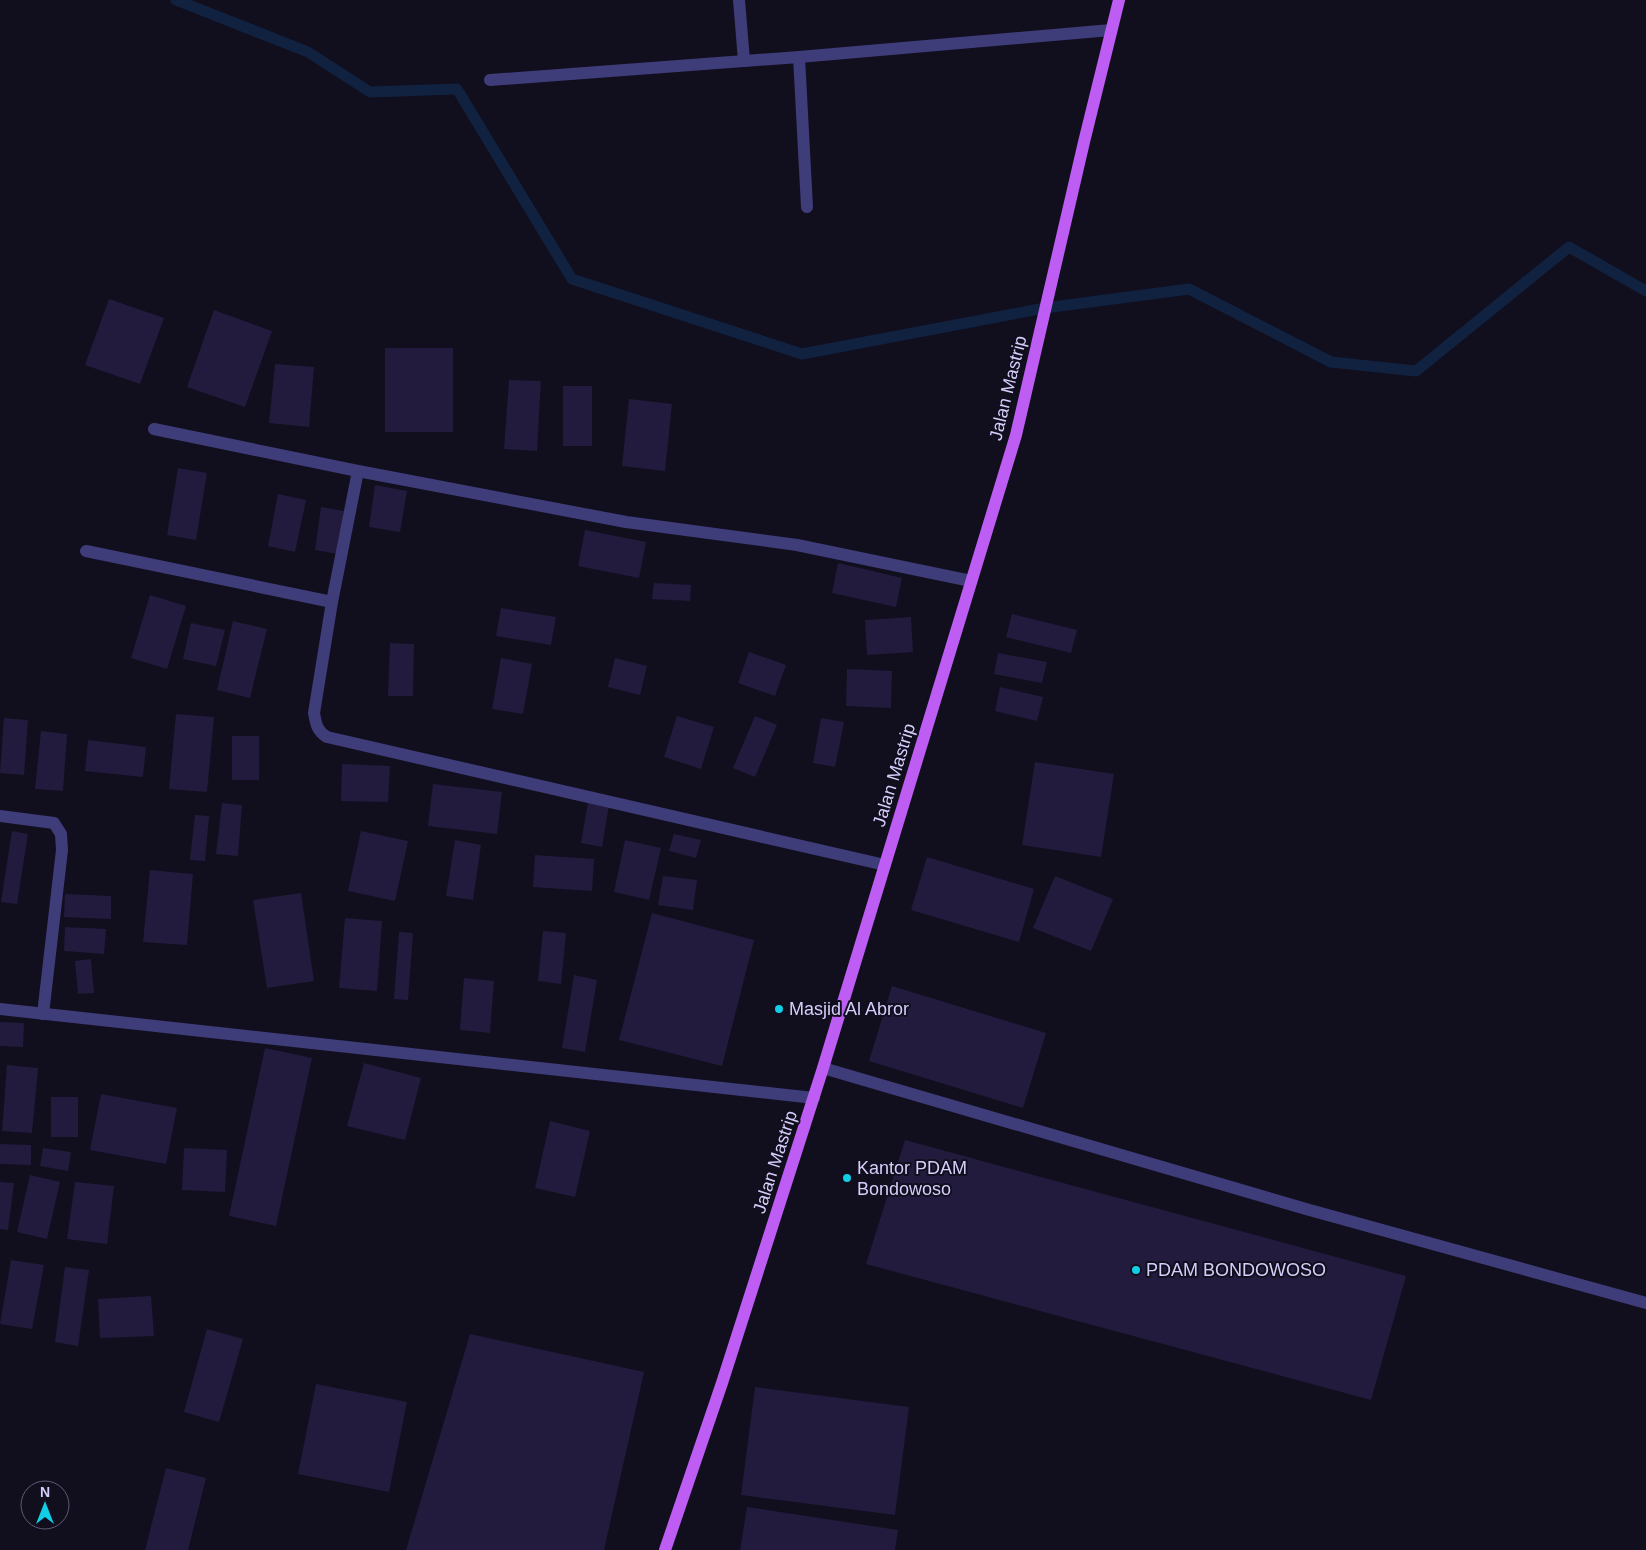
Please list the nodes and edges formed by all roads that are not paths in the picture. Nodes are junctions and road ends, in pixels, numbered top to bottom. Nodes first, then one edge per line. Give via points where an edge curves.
1 (739, 0) edge
2 (1119, 0) edge
3 (1111, 30) junction
4 (799, 57) junction
5 (744, 61) junction
6 (490, 80) dead end
7 (807, 207) dead end
8 (154, 429) dead end
9 (358, 471) junction
10 (86, 551) dead end
11 (971, 581) junction
12 (332, 602) junction
13 (0, 816) edge
14 (885, 865) junction
15 (0, 1009) edge
16 (43, 1014) junction
17 (823, 1068) junction
18 (814, 1098) junction
19 (1646, 1303) edge
20 (665, 1550) edge

1 - 5 street
2 - 3 main road, Jalan Mastrip
3 - 4 street
3 - 11 main road, Jalan Mastrip via 1016,435
4 - 5 street
4 - 7 street
5 - 6 street
8 - 9 street
9 - 11 street via 626,522 797,544
9 - 12 street
10 - 12 street
11 - 14 main road, Jalan Mastrip
12 - 14 street via 314,713 316,725 327,737
13 - 16 street via 54,824 61,834 62,850
14 - 17 main road, Jalan Mastrip
15 - 16 street
16 - 18 street
17 - 18 main road, Jalan Mastrip
17 - 19 street via 1306,1209
18 - 20 main road, Jalan Mastrip

